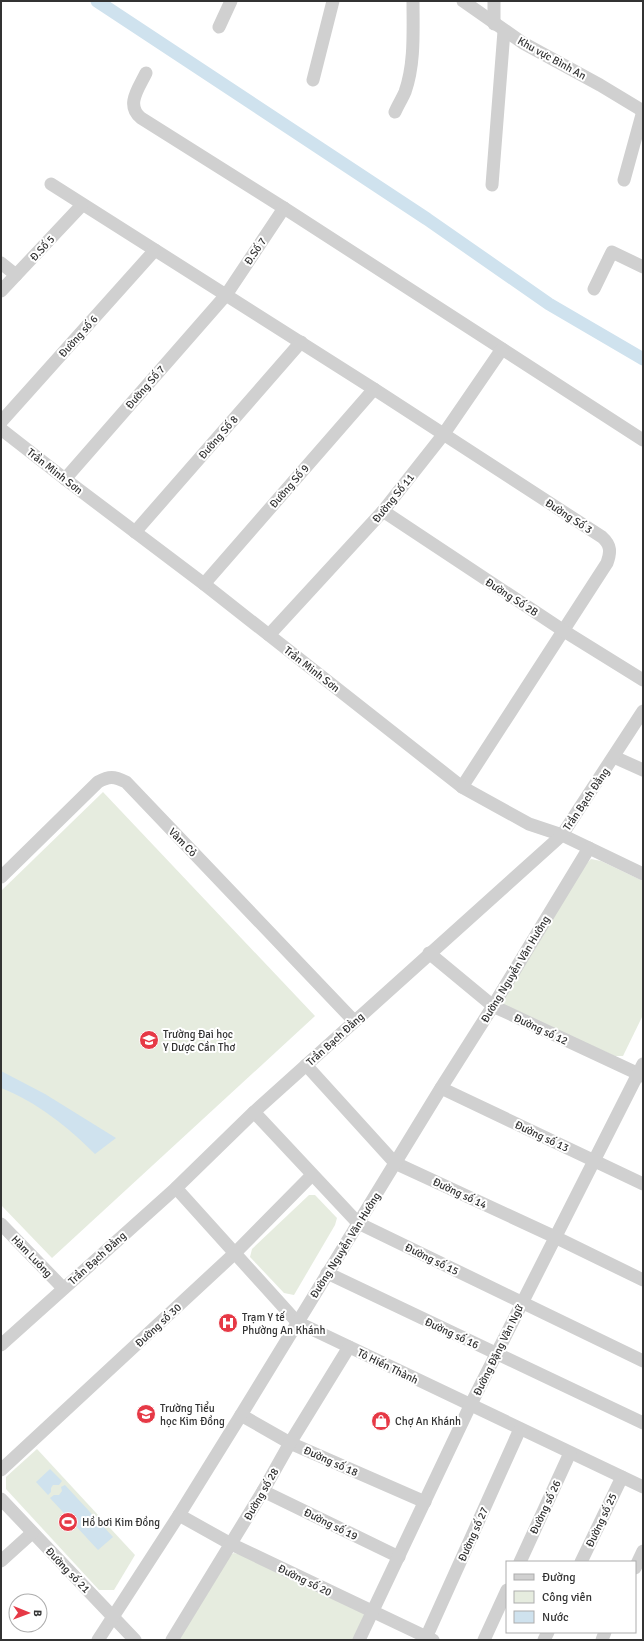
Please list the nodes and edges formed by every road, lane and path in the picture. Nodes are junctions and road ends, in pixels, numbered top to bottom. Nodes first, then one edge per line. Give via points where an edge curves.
1 (231, 1) edge
2 (333, 1) edge
3 (413, 1) edge
4 (463, 1) edge
5 (494, 1) edge
6 (218, 27) dead end
7 (499, 27) junction
8 (146, 73) dead end
9 (313, 80) dead end
10 (643, 111) edge
11 (395, 112) dead end
12 (624, 180) dead end
13 (51, 184) dead end
14 (492, 185) dead end
15 (82, 204) junction
16 (284, 208) junction
17 (155, 250) junction
18 (1, 263) edge
19 (643, 267) edge
20 (16, 275) junction
21 (594, 290) dead end
22 (1, 291) edge
23 (226, 295) junction
24 (301, 342) junction
25 (502, 349) junction
26 (374, 388) junction
27 (1, 422) edge
28 (1, 429) edge
29 (443, 435) junction
30 (643, 440) edge
31 (65, 480) junction
32 (383, 512) junction
33 (135, 532) junction
34 (204, 584) junction
35 (564, 631) junction
36 (269, 635) junction
37 (643, 680) edge
38 (643, 711) edge
39 (614, 757) junction
40 (643, 770) edge
41 (462, 787) junction
42 (562, 835) junction
43 (589, 848) junction
44 (643, 874) edge
45 (1, 877) edge
46 (429, 953) junction
47 (493, 1006) junction
48 (354, 1021) junction
49 (306, 1065) junction
50 (642, 1071) edge
51 (441, 1088) junction
52 (254, 1112) junction
53 (595, 1161) junction
54 (395, 1163) junction
55 (312, 1175) junction
56 (643, 1184) edge
57 (176, 1188) junction
58 (358, 1223) junction
59 (1, 1224) edge
60 (555, 1237) junction
61 (236, 1253) junction
62 (327, 1273) junction
63 (643, 1280) edge
64 (63, 1288) junction
65 (521, 1303) junction
66 (297, 1322) junction
67 (1, 1345) edge
68 (348, 1347) junction
69 (497, 1354) junction
70 (643, 1361) edge
71 (470, 1406) junction
72 (241, 1416) junction
73 (643, 1422) edge
74 (520, 1429) junction
75 (290, 1443) junction
76 (570, 1453) junction
77 (1, 1470) edge
78 (622, 1477) junction
79 (643, 1487) edge
80 (264, 1491) junction
81 (1, 1499) edge
82 (424, 1502) junction
83 (179, 1515) junction
84 (32, 1533) junction
85 (231, 1544) junction
86 (643, 1551) edge
87 (399, 1557) junction
88 (1, 1561) edge
89 (520, 1561) edge
90 (581, 1561) edge
91 (636, 1566) edge
92 (506, 1592) edge
93 (372, 1612) junction
94 (112, 1616) junction
95 (428, 1639) edge
96 (98, 1640) edge
97 (135, 1640) edge
98 (172, 1640) edge
99 (359, 1640) edge
100 (484, 1640) edge

1 - 6 street
2 - 9 street
3 - 11 street via 413,36 409,69 404,94
4 - 7 street, Khu vực Bình An
5 - 7 street
7 - 10 street, Khu vực Bình An
7 - 14 street
8 - 16 street via 134,99 135,113
10 - 12 street
13 - 15 street
15 - 17 street
15 - 20 street, Đ.Số 5
16 - 23 street, Đ.Số 7
16 - 25 street
17 - 23 street
17 - 27 street, Đường số 6
18 - 20 street
19 - 21 street via 612,252
20 - 22 street, Đ.Số 5
23 - 24 street
23 - 31 street, Đường Số 7
24 - 26 street
24 - 33 street, Đường Số 8
25 - 29 street, Đường Số 11
25 - 30 street
26 - 29 street
26 - 34 street, Đường Số 9
28 - 31 street, Trần Minh Sơn
29 - 32 street, Đường Số 11
29 - 35 street, Đường Số 3 via 608,542 610,549 607,563
31 - 33 street, Trần Minh Sơn
32 - 35 street, Đường Số 2B
32 - 36 street, Đường Số 11
33 - 34 street, Trần Minh Sơn
34 - 36 street, Trần Minh Sơn
35 - 37 street, Đường Số 2B
35 - 41 street
36 - 41 street, Trần Minh Sơn
38 - 39 street, Trần Bạch Đằng
39 - 40 street
39 - 42 street, Trần Bạch Đằng
41 - 42 street, Trần Minh Sơn via 529,824
42 - 43 street, Trần Minh Sơn
42 - 46 street, Trần Bạch Đằng
43 - 44 street, Trần Minh Sơn
43 - 47 street, Đường Nguyễn Văn Hưởng
45 - 48 street, Vàm Cỏ via 98,782 107,777 118,778 126,782
46 - 47 street, Đường số 12
46 - 48 street, Trần Bạch Đằng
47 - 50 street, Đường số 12
47 - 51 street, Đường Nguyễn Văn Hưởng
48 - 49 street, Trần Bạch Đằng
49 - 52 street, Trần Bạch Đằng
49 - 54 street, Đường số 14
50 - 53 street, Đường Đặng Văn Ngữ via 614,1120
51 - 53 street, Đường số 13
51 - 54 street, Đường Nguyễn Văn Hưởng
52 - 55 street, Đường số 15
52 - 57 street, Trần Bạch Đằng
53 - 56 street, Đường số 13
53 - 60 street, Đường Đặng Văn Ngữ
54 - 58 street, Đường Nguyễn Văn Hưởng
54 - 60 street, Đường số 14
55 - 58 street, Đường số 15
55 - 61 street, Đường số 30
57 - 61 street, Tô Hiến Thành
57 - 64 street, Trần Bạch Đằng
58 - 62 street, Đường Nguyễn Văn Hưởng
58 - 65 street, Đường số 15
59 - 64 street, Hàm Luông
60 - 63 street, Đường số 14
60 - 65 street, Đường Đặng Văn Ngữ
61 - 66 street, Tô Hiến Thành
61 - 77 street, Đường số 30
62 - 66 street, Đường Nguyễn Văn Hưởng
62 - 69 street, Đường số 16
64 - 67 street, Trần Bạch Đằng
65 - 69 street, Đường Đặng Văn Ngữ
65 - 70 street, Đường số 15
66 - 68 street, Tô Hiến Thành
66 - 72 street, Đường Nguyễn Văn Hưởng
68 - 71 street, Tô Hiến Thành
68 - 75 street, Đường số 28
69 - 71 street, Đường Đặng Văn Ngữ
69 - 73 street, Đường số 16
71 - 74 street, Tô Hiến Thành
71 - 82 street, Đường Đặng Văn Ngữ
72 - 75 street, Đường số 18
72 - 83 street, Đường Nguyễn Văn Hưởng
74 - 76 street, Tô Hiến Thành
74 - 95 street, Đường số 27
75 - 80 street, Đường số 28
75 - 82 street, Đường số 18
76 - 78 street, Tô Hiến Thành
76 - 89 street, Đường số 26
78 - 79 street, Tô Hiến Thành
78 - 90 street, Đường số 25
80 - 85 street, Đường số 28
80 - 87 street, Đường số 19
81 - 84 street, Đường số 21
82 - 87 street, Đường Đặng Văn Ngữ
83 - 85 street, Đường số 20
83 - 94 street, Đường Nguyễn Văn Hưởng
84 - 88 street
84 - 94 street, Đường số 21
85 - 93 street, Đường số 20
85 - 98 street, Đường số 28
86 - 91 street
87 - 93 street, Đường Đặng Văn Ngữ
92 - 100 street
93 - 95 street, Đường số 20
93 - 99 street, Đường Đặng Văn Ngữ
94 - 96 street, Đường Nguyễn Văn Hưởng
94 - 97 street, Đường số 21

